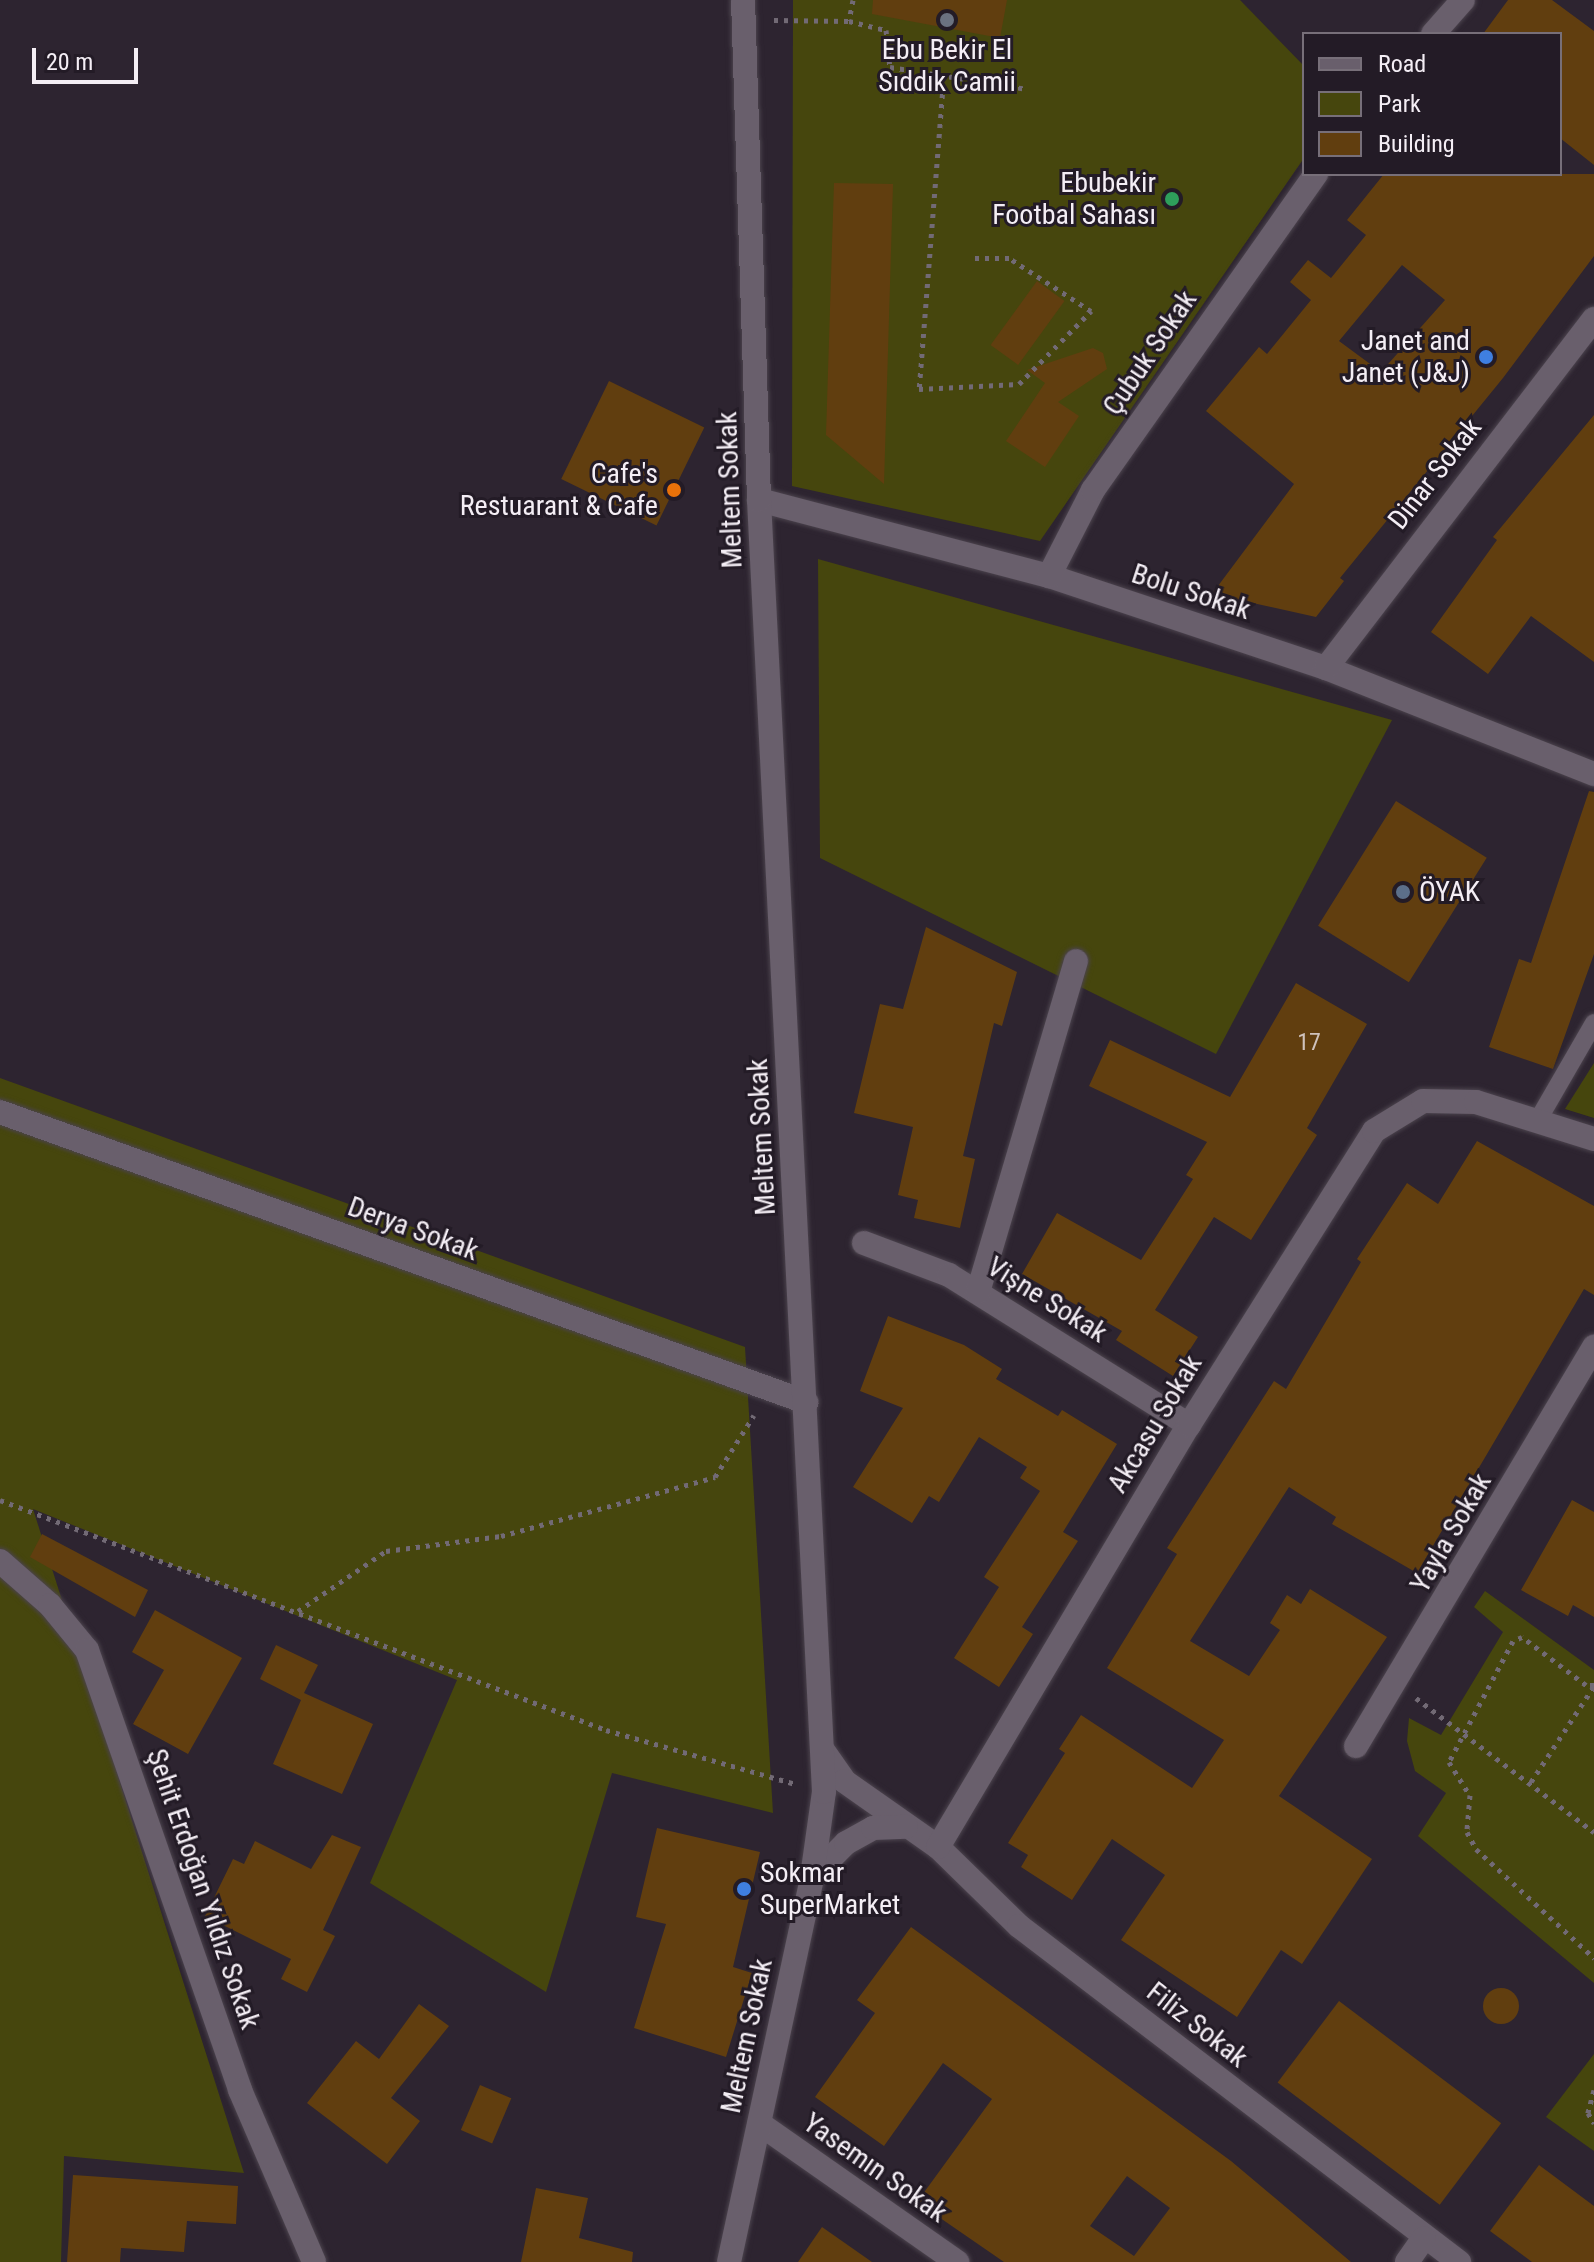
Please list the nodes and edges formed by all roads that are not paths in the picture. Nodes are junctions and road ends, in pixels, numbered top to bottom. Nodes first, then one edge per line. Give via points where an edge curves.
1 (1463, 0) edge
2 (743, 10) edge
3 (1435, 32) edge
4 (1315, 176) edge
5 (1594, 319) edge
6 (759, 500) junction
7 (1049, 576) junction
8 (1326, 668) junction
9 (1593, 772) edge
10 (1076, 961) dead end
11 (1594, 1023) edge
12 (0, 1112) edge
13 (1538, 1120) junction
14 (1594, 1139) edge
15 (864, 1243) dead end
16 (978, 1292) junction
17 (1594, 1347) edge
18 (806, 1402) junction
19 (1189, 1425) junction
20 (0, 1561) edge
21 (1356, 1746) dead end
22 (822, 1749) junction
23 (906, 1827) junction
24 (938, 1847) junction
25 (812, 1877) junction
26 (760, 2124) junction
27 (1424, 2238) junction
28 (311, 2260) edge
29 (729, 2262) edge
30 (957, 2262) edge
31 (1407, 2262) edge
32 (1459, 2262) edge

1 - 3 street
2 - 6 street, Meltem Sokak
4 - 7 street, Çubuk Sokak via 1093,490
5 - 8 street, Dinar Sokak
6 - 7 street, Bolu Sokak
6 - 18 street, Meltem Sokak
7 - 8 street, Bolu Sokak
8 - 9 street, Bolu Sokak
10 - 16 street
11 - 13 lane
12 - 18 street, Derya Sokak
13 - 14 street, Akcasu Sokak
13 - 19 street, Akcasu Sokak via 1476,1102 1423,1101 1374,1131
15 - 16 street, Vişne Sokak via 904,1255
16 - 19 street, Vişne Sokak
17 - 21 street, Yayla Sokak
18 - 22 street, Meltem Sokak
19 - 24 street, Akcasu Sokak
20 - 28 street, Şehit Erdoğan Yıldız Sokak via 50,1605 87,1650 240,2090
22 - 23 street, Filiz Sokak via 844,1781
22 - 25 street, Meltem Sokak via 824,1792
23 - 24 street, Filiz Sokak
23 - 25 street via 873,1828 846,1843
24 - 27 street, Filiz Sokak via 1019,1926
25 - 26 street, Meltem Sokak
26 - 29 street, Meltem Sokak
26 - 30 street, Yasemın Sokak
27 - 31 street
27 - 32 street, Filiz Sokak

